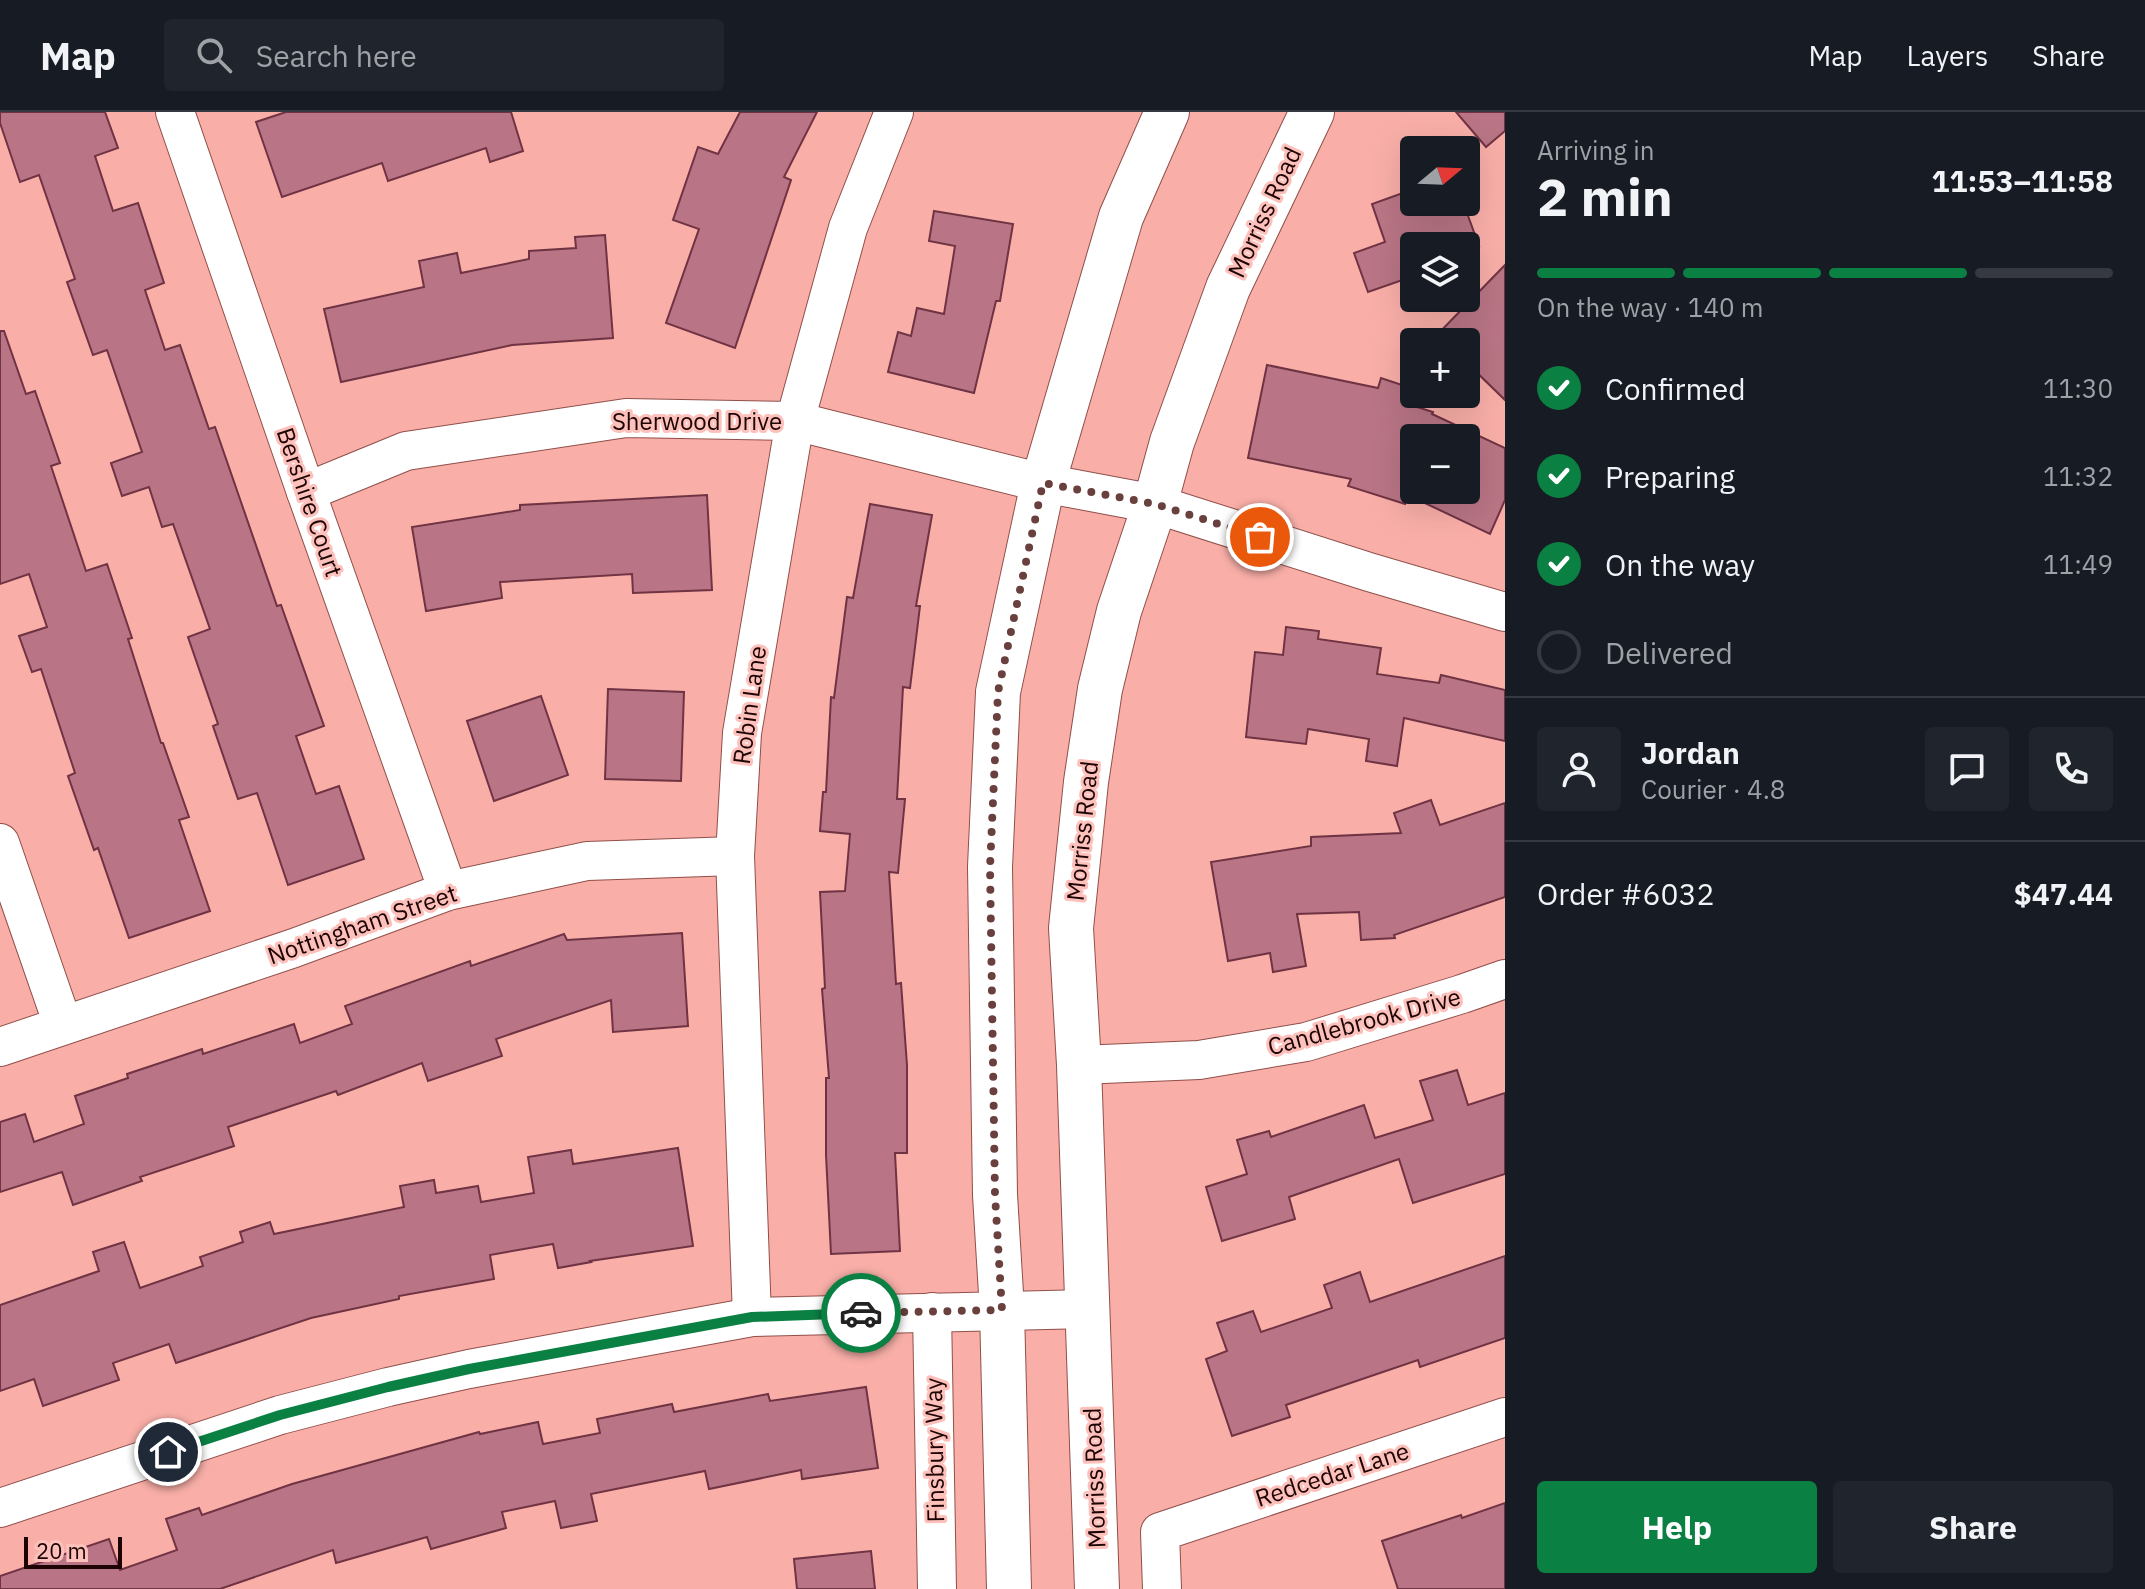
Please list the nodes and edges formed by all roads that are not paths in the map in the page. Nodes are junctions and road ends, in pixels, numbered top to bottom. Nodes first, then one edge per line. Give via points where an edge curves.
1 (175, 112) edge
2 (894, 112) edge
3 (1167, 112) edge
4 (1312, 112) edge
5 (795, 421) junction
6 (1043, 483) junction
7 (306, 492) junction
8 (1155, 504) junction
9 (1505, 612) edge
10 (0, 843) edge
11 (735, 856) junction
12 (448, 891) junction
13 (1505, 979) edge
14 (63, 1025) junction
15 (0, 1047) edge
16 (1079, 1065) junction
17 (1088, 1309) junction
18 (1002, 1310) junction
19 (932, 1312) junction
20 (752, 1317) junction
21 (1505, 1417) edge
22 (0, 1508) edge
23 (937, 1589) edge
24 (1009, 1589) edge
25 (1097, 1589) edge
26 (1162, 1589) edge

1 - 7 street, Bershire Court
2 - 5 street, Robin Lane via 848,228
3 - 6 main road via 1121,217
4 - 8 main road, Morriss Road via 1228,288
5 - 6 street, Sherwood Drive
5 - 7 street, Sherwood Drive via 626,418 406,451
5 - 11 street, Robin Lane via 742,733
6 - 8 street, Sherwood Drive
6 - 18 main road via 998,692 990,867
7 - 12 street, Bershire Court
8 - 9 street, Sherwood Drive
8 - 16 main road, Morriss Road via 1119,611 1086,782 1071,928
10 - 14 street
11 - 12 street, Nottingham Street via 587,861
11 - 20 street, Robin Lane
12 - 14 street, Nottingham Street
13 - 16 street, Candlebrook Drive via 1306,1042 1199,1060
14 - 15 street, Nottingham Street
16 - 17 main road, Morriss Road
17 - 18 street
17 - 25 main road, Morriss Road
18 - 19 street
18 - 24 main road
19 - 20 street
19 - 23 street, Finsbury Way
20 - 22 street via 388,1387 280,1415
21 - 26 street, Redcedar Lane via 1160,1532

